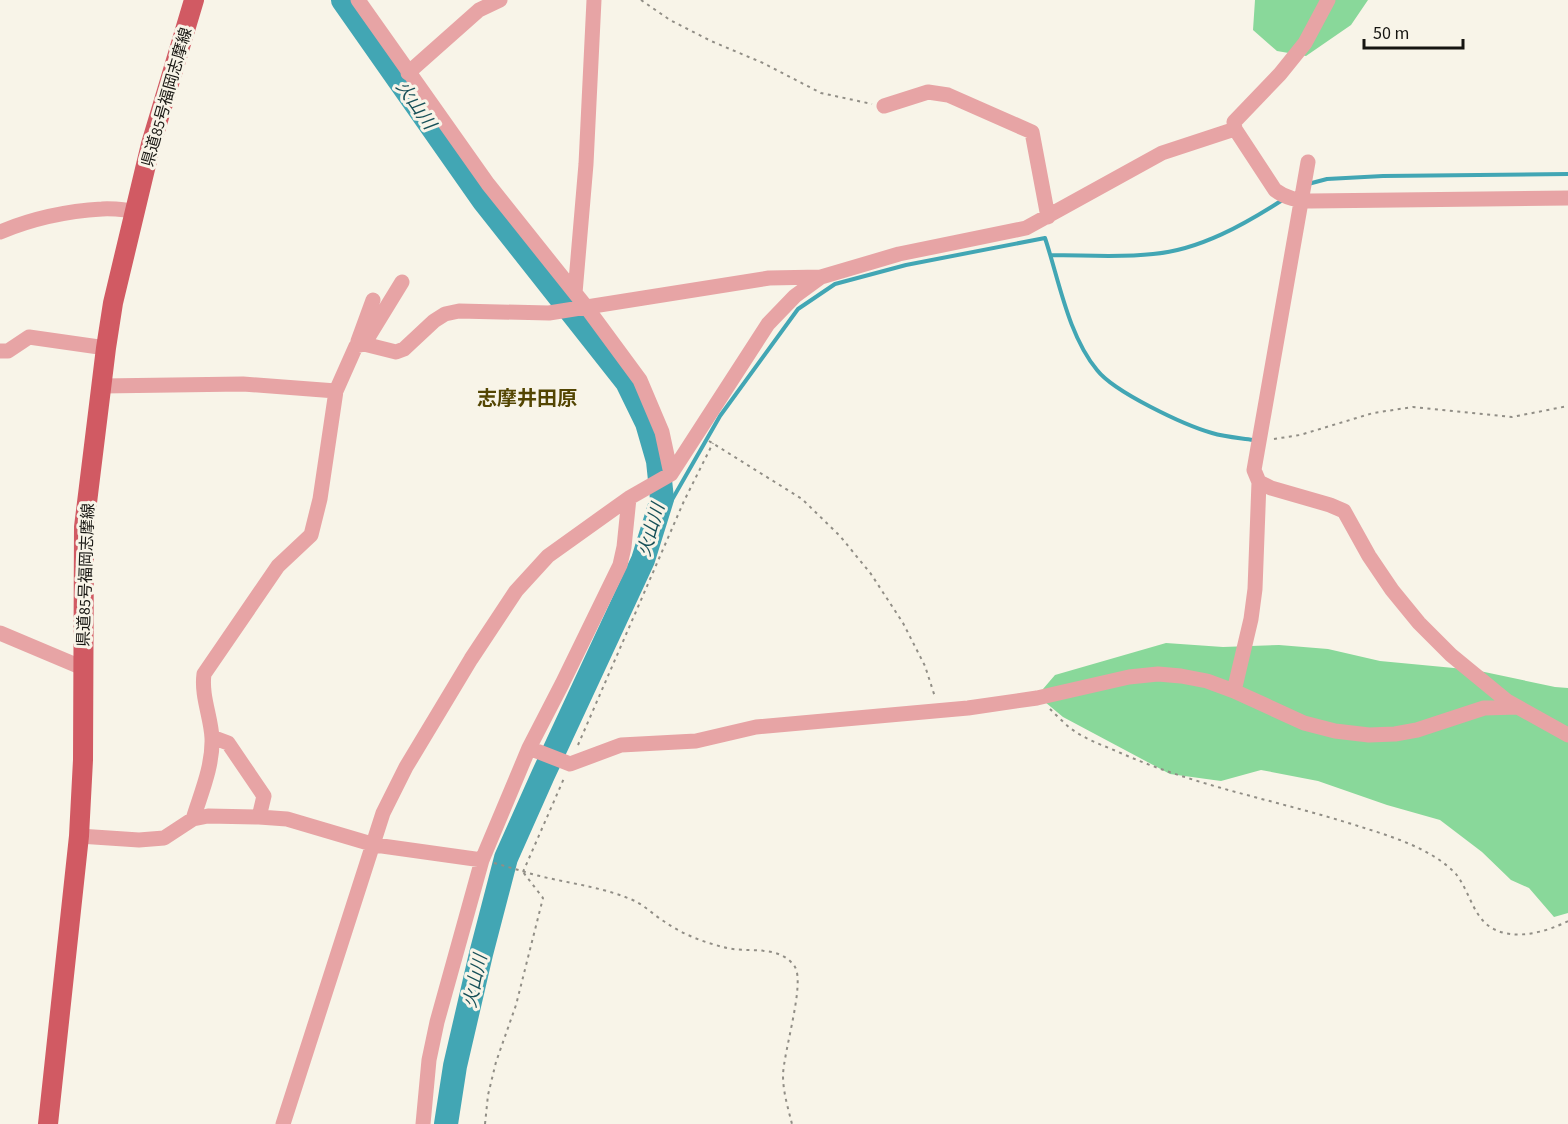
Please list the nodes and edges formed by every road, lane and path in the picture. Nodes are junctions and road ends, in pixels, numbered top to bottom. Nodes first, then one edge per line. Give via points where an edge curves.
1 (194, 0) edge
2 (358, 0) edge
3 (500, 0) edge
4 (594, 0) edge
5 (641, 0) edge
6 (1328, 0) edge
7 (408, 73) junction
8 (884, 106) joint
9 (1235, 129) junction
10 (1308, 162) dead end
11 (1568, 198) edge
12 (1301, 200) junction
13 (135, 211) junction
14 (1048, 217) junction
15 (0, 232) edge
16 (820, 277) junction
17 (402, 282) dead end
18 (576, 293) junction
19 (373, 300) dead end
20 (587, 308) junction
21 (360, 345) junction
22 (106, 348) junction
23 (0, 351) edge
24 (102, 386) junction
25 (336, 391) junction
26 (1568, 406) edge
27 (1259, 441) junction
28 (671, 474) junction
29 (1259, 482) junction
30 (629, 498) junction
31 (0, 633) edge
32 (83, 668) junction
33 (1234, 691) junction
34 (1037, 698) junction
35 (1518, 707) junction
36 (940, 711) junction
37 (1568, 735) edge
38 (212, 737) junction
39 (533, 750) junction
40 (567, 763) junction
41 (259, 817) junction
42 (192, 819) junction
43 (79, 836) junction
44 (375, 845) junction
45 (485, 861) junction
46 (523, 872) junction
47 (1568, 921) edge
48 (48, 1124) edge
49 (283, 1124) edge
50 (423, 1124) edge
51 (485, 1124) edge
52 (792, 1124) edge

1 - 13 main road, 県道85号福岡志摩線
2 - 7 street
3 - 7 street via 479,10
4 - 18 street
5 - 8 path via 670,20 821,93
6 - 9 street via 1305,44 1234,122
7 - 18 street via 488,184
8 - 14 street via 928,92 948,95 1032,132
9 - 12 street via 1275,190
9 - 14 street via 1162,153
10 - 12 street
11 - 12 street
12 - 27 street
13 - 15 street via 103,209 58,215
13 - 22 main road, 県道85号福岡志摩線
14 - 16 street via 1026,228 899,255
16 - 20 street via 769,278
16 - 28 street via 768,324
17 - 21 street
18 - 20 street
19 - 21 street
20 - 21 street via 549,313 459,311 445,314 396,352
20 - 28 street via 640,380 662,432
21 - 25 street
22 - 23 street via 29,338 8,351
22 - 24 main road, 県道85号福岡志摩線
24 - 25 street via 243,384
24 - 32 main road, 県道85号福岡志摩線 via 84,527
25 - 38 street via 311,535 278,566 204,674 202,684
26 - 27 path via 1512,417 1413,407
27 - 29 street via 1254,470
28 - 30 street
29 - 33 street via 1253,609
29 - 35 street via 1344,511 1369,556 1419,623 1451,655
30 - 39 street via 620,565
30 - 44 street via 548,556 516,591 406,767 384,813
31 - 32 street
32 - 43 main road, 県道85号福岡志摩線
33 - 34 street via 1207,681 1158,674
33 - 35 street via 1304,723 1369,735 1417,730 1484,708
34 - 36 street
34 - 47 path via 1086,738 1149,766 1320,814 1438,859 1455,872 1481,919 1494,928 1525,935 1541,933
35 - 37 street
36 - 40 street via 756,727 696,741 621,745
36 - 40 path via 925,666 903,622 846,543 802,499 713,444
38 - 41 street via 228,743 264,796
38 - 42 street via 210,763
39 - 40 street
39 - 45 street
40 - 46 path
41 - 42 street
41 - 44 street via 287,819
42 - 43 street via 164,838
43 - 48 main road, 県道85号福岡志摩線
44 - 45 street
44 - 49 street
45 - 46 path
45 - 50 street via 437,1022
46 - 51 path via 543,898 516,1005 495,1062
46 - 52 path via 597,888 636,902 704,942 782,955 795,968 798,991 783,1075

